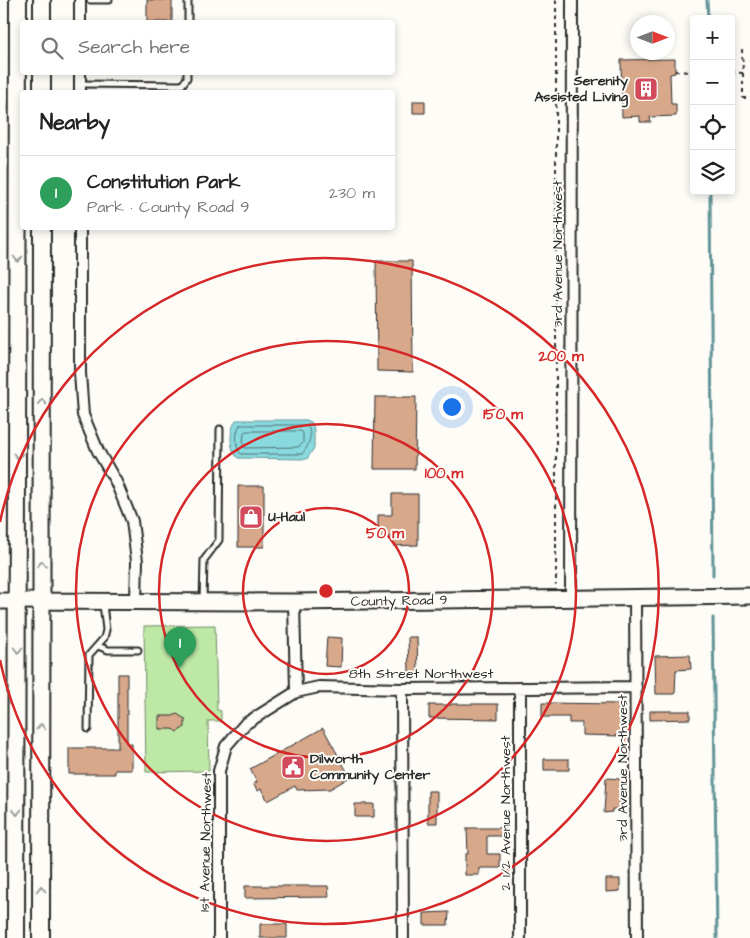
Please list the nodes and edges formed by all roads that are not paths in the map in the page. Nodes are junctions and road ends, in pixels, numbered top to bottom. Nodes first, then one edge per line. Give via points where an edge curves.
1 (18, 0) edge
2 (42, 0) edge
3 (80, 0) edge
4 (90, 0) edge
5 (109, 0) edge
6 (188, 0) edge
7 (572, 0) edge
8 (42, 20) edge
9 (80, 20) edge
10 (188, 20) edge
11 (42, 75) edge
12 (80, 75) edge
13 (187, 75) edge
14 (80, 88) edge
15 (42, 90) edge
16 (42, 230) edge
17 (80, 230) edge
18 (220, 429) dead end
19 (750, 596) edge
20 (635, 598) junction
21 (571, 599) junction
22 (0, 601) edge
23 (18, 601) junction
24 (42, 601) junction
25 (103, 601) junction
26 (136, 601) junction
27 (203, 601) junction
28 (294, 602) junction
29 (98, 646) junction
30 (138, 650) dead end
31 (636, 687) junction
32 (520, 688) junction
33 (402, 689) junction
34 (296, 692) junction
35 (88, 729) dead end
36 (226, 746) joint
37 (16, 938) edge
38 (41, 938) edge
39 (219, 938) edge
40 (403, 938) edge
41 (520, 938) edge
42 (637, 938) edge

1 -> 23 main road
2 - 8 main road
3 - 9 street
4 - 5 lane
6 - 10 lane
7 - 21 street, 3rd Avenue Northwest
11 - 15 main road
12 - 14 street
13 - 14 lane via 182,85
24 -> 16 main road
17 - 26 street via 80,372 84,415 132,521 137,560
18 - 27 lane via 219,540 204,560
19 - 20 street, County Road 9
20 - 21 street, County Road 9
20 - 31 street, 3rd Avenue Northwest
21 - 28 street, County Road 9
22 - 23 street, County Road 9
23 - 24 street, County Road 9
23 -> 37 main road
24 - 25 street, County Road 9
38 -> 24 main road
25 - 26 street, County Road 9
25 - 29 lane via 106,630
26 - 27 street, County Road 9
27 - 28 street, County Road 9
28 - 34 street
29 - 30 lane via 108,650
29 - 35 lane via 89,655
31 - 32 street, 8th Street Northwest
31 - 42 street, 3rd Avenue Northwest
32 - 33 street, 8th Street Northwest
32 - 41 street, 2 1/2 Avenue Northwest
33 - 34 street, 8th Street Northwest via 319,687
33 - 40 street
34 - 36 street, 8th Street Northwest via 245,724
36 - 39 street, 1st Avenue Northwest via 219,771

